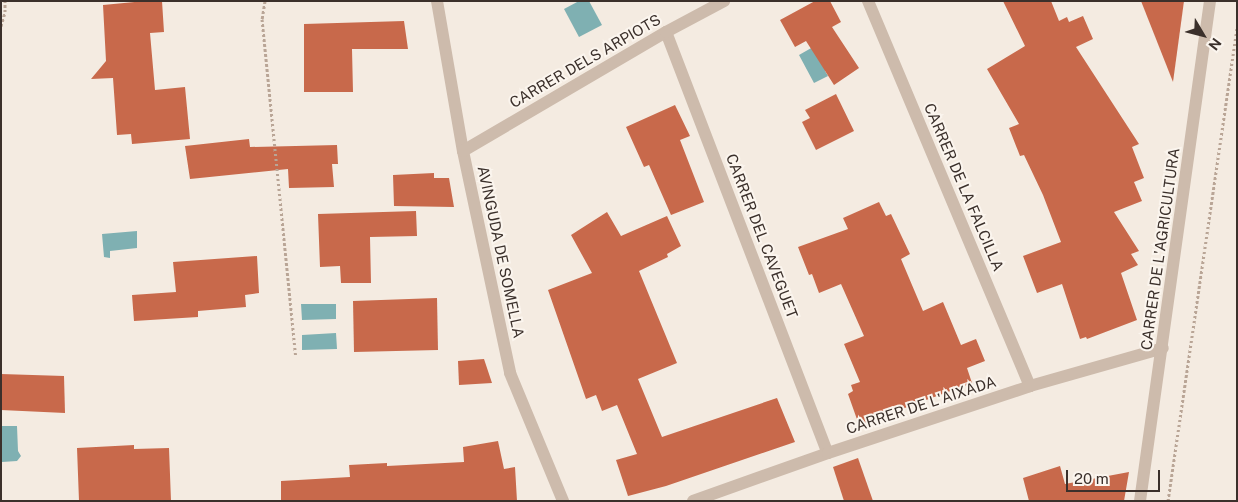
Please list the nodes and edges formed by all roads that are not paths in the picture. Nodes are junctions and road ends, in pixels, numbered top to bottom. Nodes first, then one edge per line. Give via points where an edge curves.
1 (437, 1) edge
2 (724, 1) edge
3 (868, 1) edge
4 (1210, 1) edge
5 (666, 32) junction
6 (463, 151) junction
7 (1162, 348) junction
8 (1030, 386) junction
9 (828, 452) junction
10 (563, 501) edge
11 (693, 501) edge
12 (1140, 501) edge

1 - 6 street, AVINGUDA DE SOMELLA
2 - 5 street, CARRER DELS ARPIOTS
3 - 8 street, CARRER DE LA FALCILLA
4 - 7 street, CARRER DE L'AGRICULTURA
5 - 6 street, CARRER DELS ARPIOTS
5 - 9 street, CARRER DEL CAVEGUET
6 - 10 street, AVINGUDA DE SOMELLA via 510,372
7 - 8 street, CARRER DE L'AIXADA
7 - 12 street, CARRER DE L'AGRICULTURA
8 - 9 street, CARRER DE L'AIXADA
9 - 11 street, CARRER DE L'AIXADA

